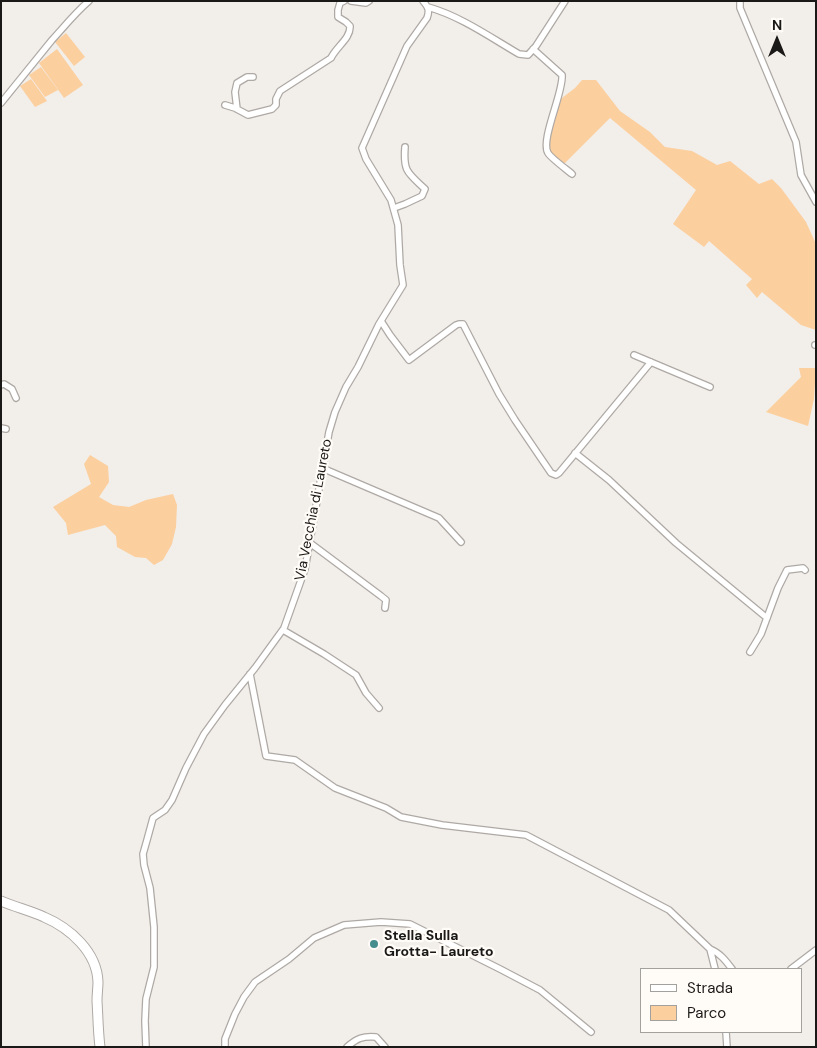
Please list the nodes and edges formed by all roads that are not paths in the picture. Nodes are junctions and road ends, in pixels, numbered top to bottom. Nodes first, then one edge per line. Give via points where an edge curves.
1 (90, 1) edge
2 (344, 1) edge
3 (351, 1) edge
4 (369, 1) edge
5 (423, 1) edge
6 (565, 1) edge
7 (740, 1) edge
8 (428, 7) junction
9 (533, 49) junction
10 (253, 77) dead end
11 (1, 103) edge
12 (225, 105) dead end
13 (237, 109) junction
14 (405, 147) dead end
15 (572, 174) dead end
16 (816, 202) edge
17 (394, 208) junction
18 (381, 321) junction
19 (634, 355) dead end
20 (651, 362) junction
21 (1, 385) edge
22 (710, 387) dead end
23 (16, 398) dead end
24 (575, 453) junction
25 (323, 468) junction
26 (461, 542) dead end
27 (310, 544) junction
28 (805, 570) dead end
29 (385, 608) dead end
30 (767, 618) junction
31 (283, 630) junction
32 (750, 652) dead end
33 (250, 674) junction
34 (379, 708) dead end
35 (1, 901) edge
36 (710, 949) junction
37 (816, 950) edge
38 (715, 968) edge
39 (731, 968) edge
40 (792, 968) edge
41 (591, 1032) dead end
42 (726, 1033) edge
43 (100, 1047) edge
44 (146, 1047) edge
45 (225, 1047) edge
46 (347, 1047) edge
47 (385, 1047) edge
48 (727, 1047) edge

1 - 11 street via 69,21
2 - 13 street via 340,3 338,17 350,26 350,30 331,58 280,90 272,109 248,115
3 - 4 street
5 - 8 street
6 - 9 street
7 - 16 street via 740,8 796,142 801,175
8 - 9 street via 466,23 519,54 528,55
8 - 17 street, Via Vecchia di Laureto via 429,14 407,46 362,148
9 - 15 street via 562,75 546,146 548,153
10 - 13 street via 237,83
12 - 13 street
14 - 17 street via 407,172 425,189 422,196
17 - 18 street, Via Vecchia di Laureto via 403,285
18 - 24 street via 409,360 456,325 463,324 499,394 551,473 559,473
18 - 25 street, Via Vecchia di Laureto via 335,412
19 - 20 street
20 - 22 street
20 - 24 street
21 - 23 street via 12,389
24 - 30 street
25 - 26 street via 439,518
25 - 27 street, Via Vecchia di Laureto
27 - 29 street via 386,600
27 - 31 street, Via Vecchia di Laureto via 305,569
28 - 30 street via 787,570
30 - 32 street
31 - 33 street, Via Vecchia di Laureto
31 - 34 street via 356,675
33 - 36 street via 266,756 295,760 335,788 401,817 526,836 669,910
33 - 44 street, Via Vecchia di Laureto via 204,734 166,810 153,818 146,840 144,865 154,927 154,967 144,1021
35 - 43 main road via 63,928 88,952 98,981
36 - 38 street
36 - 39 street
37 - 40 street
41 - 45 street via 540,990 500,969 410,924 381,922 344,925 314,938 255,982 235,1014
42 - 48 street
46 - 47 street via 365,1036 376,1037

